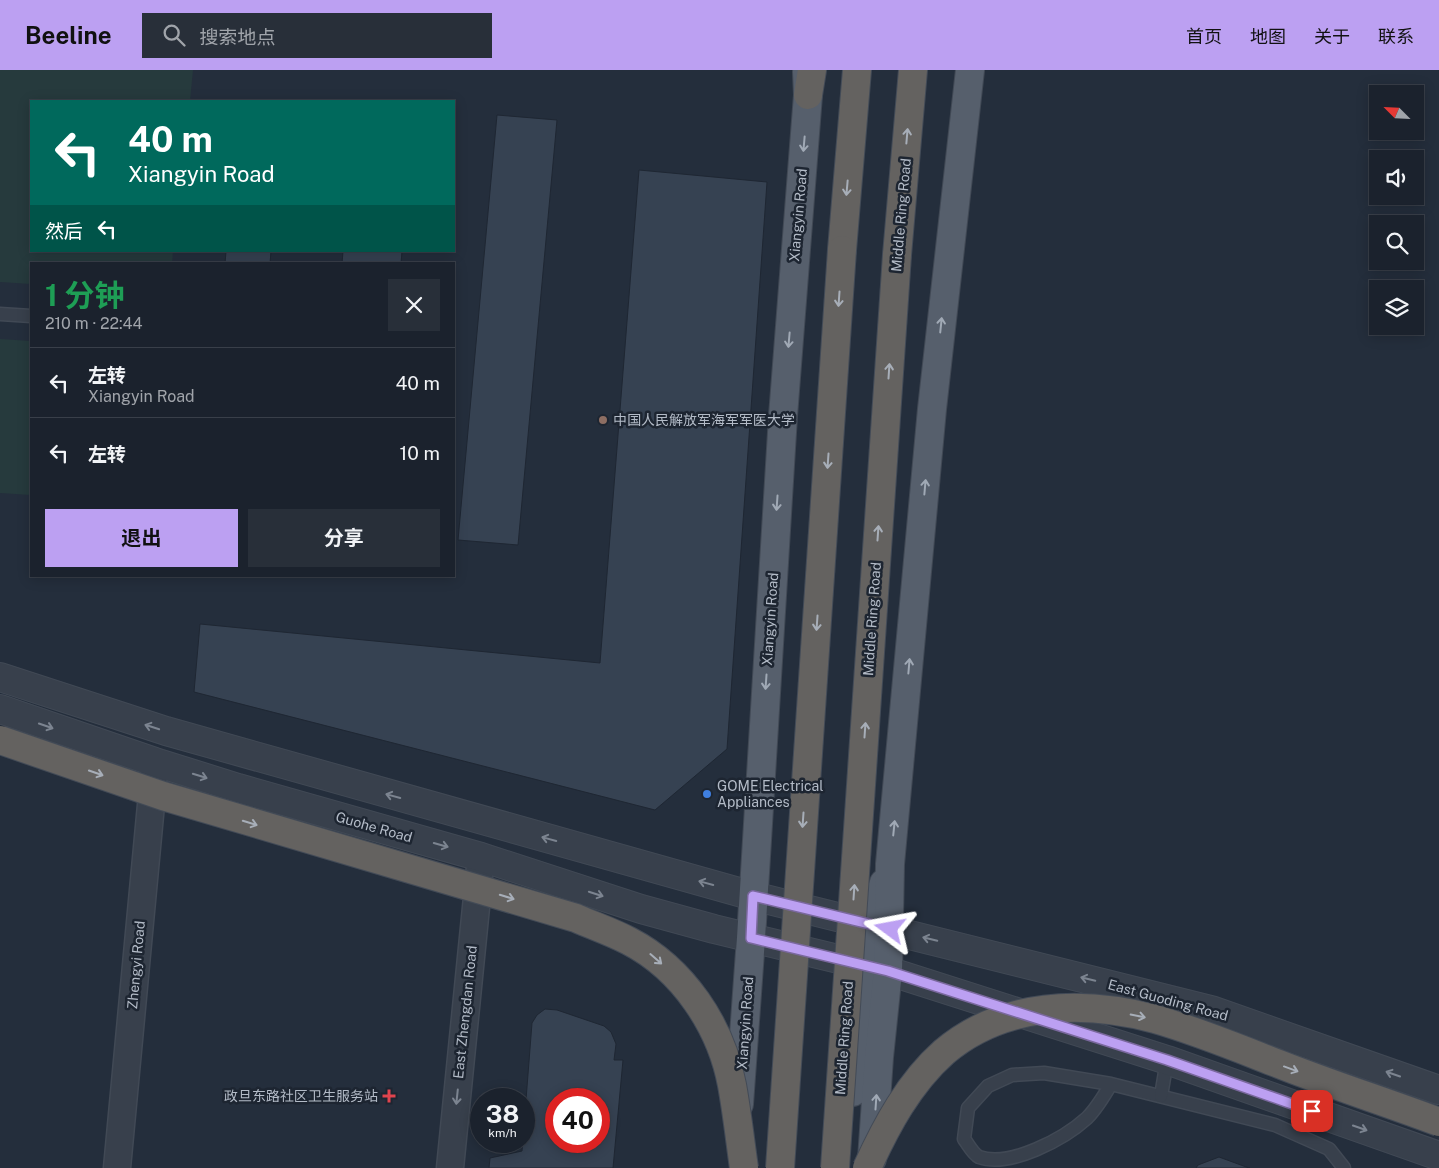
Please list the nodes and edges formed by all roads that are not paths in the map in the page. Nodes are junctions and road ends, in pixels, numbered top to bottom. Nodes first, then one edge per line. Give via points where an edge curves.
1 (857, 70) edge
2 (913, 70) edge
3 (970, 70) edge
4 (809, 78) edge
5 (0, 314) edge
6 (30, 316) edge
7 (0, 677) edge
8 (0, 709) edge
9 (0, 740) edge
10 (155, 762) junction
11 (481, 857) junction
12 (753, 896) junction
13 (880, 926) junction
14 (751, 938) junction
15 (877, 968) junction
16 (1167, 1060) junction
17 (1112, 1084) junction
18 (1439, 1090) edge
19 (1161, 1096) junction
20 (1439, 1122) edge
21 (1439, 1156) edge
22 (118, 1168) edge
23 (450, 1168) edge
24 (734, 1168) edge
25 (744, 1168) edge
26 (780, 1168) edge
27 (835, 1168) edge
28 (846, 1168) edge
29 (867, 1168) edge
30 (871, 1168) edge
31 (1344, 1168) edge

1 -> 26 highway, bridge
27 -> 2 highway, Middle Ring Road, bridge
13 -> 3 main road via 890,864 932,409
4 -> 12 main road, Xiangyin Road via 783,416
5 - 6 lane
12 -> 7 street via 166,731
8 -> 10 street, Guohe Road
9 -> 25 highway, bridge via 163,796 576,918 629,941 651,954 674,975 693,995 710,1021 732,1084
10 -> 11 street, Guohe Road
10 - 22 street, Zhengyi Road
11 -> 14 street, Guohe Road via 641,909
11 -> 23 street, East Zhengdan Road
12 - 13 street, East Guoding Road
12 - 14 main road, Xiangyin Road
13 - 15 main road
18 -> 13 street, East Guoding Road via 1211,1010
14 - 15 street, Guohe Road
14 - 24 main road, Xiangyin Road
15 - 16 street, Guohe Road
15 - 28 main road
30 -> 15 main road via 879,1057
16 - 19 lane
16 -> 21 street, Guohe Road
17 - 17 lane via 1044,1073 1012,1075 988,1086 968,1108 964,1139 978,1157 999,1162 1038,1150 1069,1134 1088,1117
17 - 19 lane
19 - 31 lane via 1275,1125 1329,1149
29 -> 20 highway, bridge via 901,1103 943,1053 969,1034 997,1020 1064,1007 1107,1009 1194,1031

